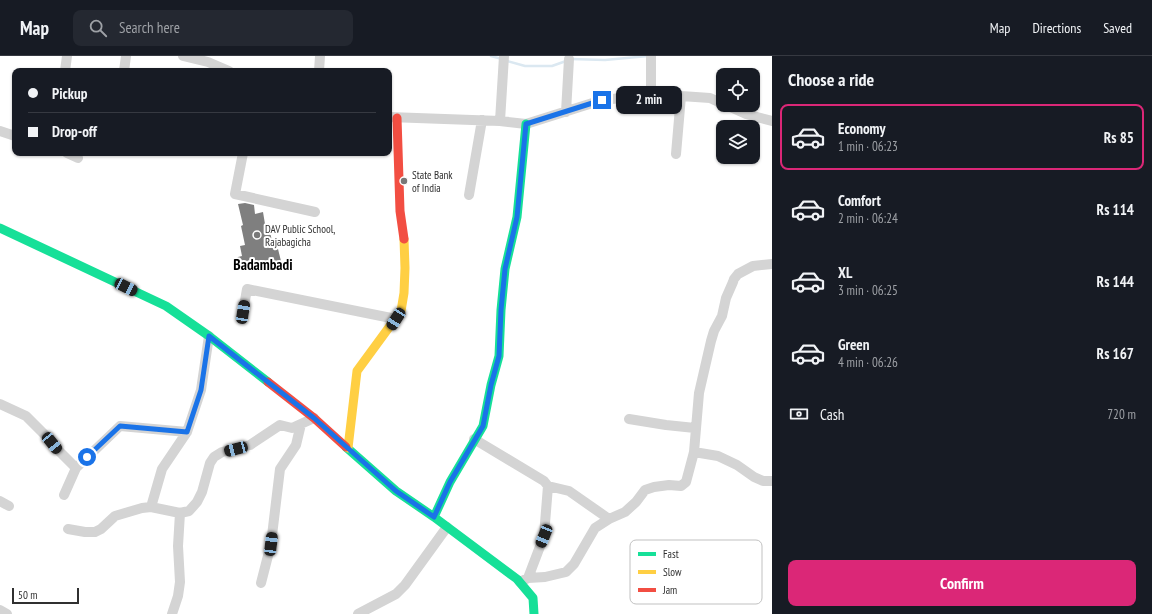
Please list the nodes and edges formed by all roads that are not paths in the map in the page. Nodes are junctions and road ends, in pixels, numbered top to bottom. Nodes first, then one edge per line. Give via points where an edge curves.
1 (67, 56) edge
2 (126, 56) edge
3 (183, 56) edge
4 (320, 56) edge
5 (504, 56) edge
6 (651, 56) edge
7 (569, 59) dead end
8 (65, 68) edge
9 (124, 68) edge
10 (222, 68) edge
11 (319, 68) edge
12 (651, 95) junction
13 (681, 96) junction
14 (716, 101) edge
15 (566, 112) junction
16 (742, 112) edge
17 (393, 117) edge
18 (482, 120) junction
19 (500, 121) junction
20 (772, 121) edge
21 (526, 124) junction
22 (0, 131) edge
23 (12, 135) edge
24 (676, 154) dead end
25 (74, 156) edge
26 (242, 156) edge
27 (78, 158) dead end
28 (469, 195) dead end
29 (314, 212) dead end
30 (0, 228) edge
31 (772, 264) edge
32 (243, 312) dead end
33 (396, 319) junction
34 (209, 336) junction
35 (0, 404) edge
36 (314, 418) junction
37 (629, 419) dead end
38 (301, 424) junction
39 (696, 428) junction
40 (187, 432) junction
41 (474, 440) junction
42 (348, 448) junction
43 (694, 452) junction
44 (76, 468) junction
45 (772, 481) edge
46 (548, 486) junction
47 (64, 495) dead end
48 (151, 507) junction
49 (180, 513) junction
50 (434, 517) junction
51 (609, 520) junction
52 (447, 527) junction
53 (68, 529) dead end
54 (524, 580) junction
55 (261, 583) dead end
56 (0, 610) edge
57 (7, 614) edge
58 (172, 614) edge
59 (358, 614) edge
60 (534, 614) edge

1 - 8 street
2 - 9 street
3 - 10 street
4 - 11 street
5 - 19 street
6 - 12 street
7 - 15 street
12 - 13 street
12 - 15 street via 602,100
13 - 14 street
13 - 24 street
15 - 21 street
16 - 20 street
17 - 18 street
17 - 33 street via 405,268 401,311
18 - 19 street
18 - 28 street
19 - 21 street
21 - 41 street via 517,217 505,269 499,356 483,426
22 - 23 street
25 - 27 street
26 - 29 street via 235,194
30 - 34 street via 166,306
31 - 39 street via 753,266 734,279 705,363
32 - 33 street via 247,289
33 - 42 street via 357,371
34 - 36 street
34 - 40 street via 201,390
35 - 44 street via 26,416
36 - 38 street
36 - 42 street
37 - 39 street
38 - 49 street via 292,428 280,426 250,445 222,452 214,457 197,502 189,510
38 - 55 street via 296,445 280,469 271,544
39 - 43 street
40 - 44 street via 120,426
40 - 48 street via 162,469
41 - 46 street via 544,481
41 - 50 street
42 - 50 street via 396,491
43 - 45 street via 718,456 763,482
43 - 51 street via 686,482 681,486 669,485 645,490 625,512
44 - 47 street
46 - 51 street via 569,491
46 - 54 street via 544,536
48 - 49 street
48 - 53 street via 115,516 95,532
49 - 58 street via 180,582
50 - 52 street
51 - 54 street via 595,528 574,564 566,572
52 - 54 street via 517,579
52 - 59 street via 396,594
54 - 60 street via 533,598
56 - 57 street

